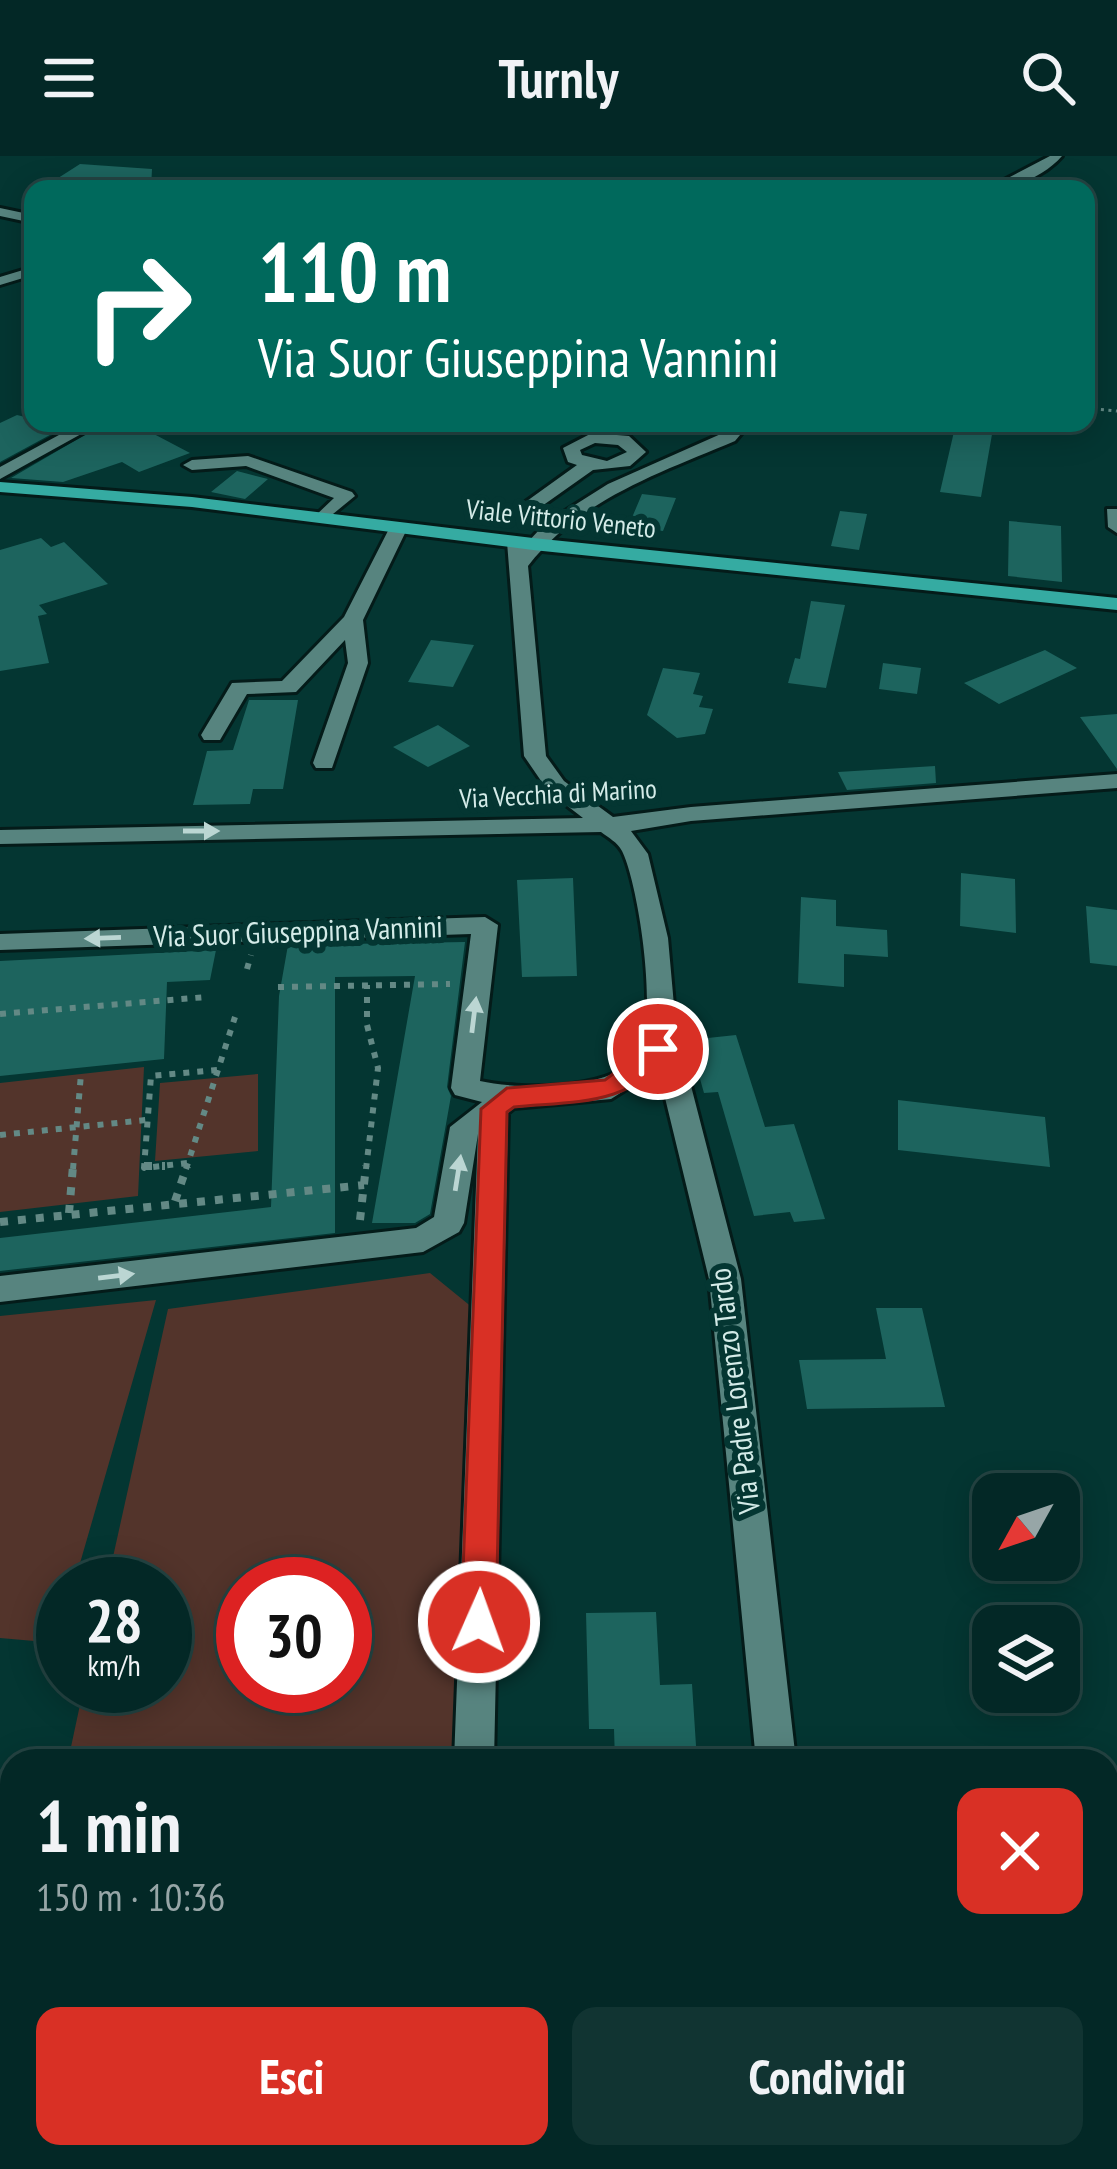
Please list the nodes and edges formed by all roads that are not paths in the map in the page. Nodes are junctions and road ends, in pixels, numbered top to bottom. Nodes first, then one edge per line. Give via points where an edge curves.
1 (1056, 156) edge
2 (1014, 180) edge
3 (77, 432) edge
4 (734, 432) edge
5 (590, 464) dead end
6 (192, 465) dead end
7 (0, 474) edge
8 (0, 487) edge
9 (322, 518) junction
10 (399, 527) junction
11 (554, 529) junction
12 (522, 550) junction
13 (1117, 604) edge
14 (353, 620) junction
15 (212, 735) dead end
16 (324, 763) dead end
17 (1117, 782) edge
18 (607, 825) junction
19 (0, 837) edge
20 (0, 942) edge
21 (662, 1026) junction
22 (501, 1103) junction
23 (0, 1289) edge
24 (474, 1749) edge
25 (775, 1749) edge

1 - 2 street
3 - 7 street
4 - 11 street
5 - 11 street via 522,511
6 - 9 street via 248,461 346,496
8 - 9 main road, Viale Vittorio Veneto
9 - 10 main road, Viale Vittorio Veneto
10 - 12 main road, Viale Vittorio Veneto
10 - 14 street
11 - 12 street
12 - 13 main road, Viale Vittorio Veneto
12 - 18 street via 535,756 563,793
14 - 15 street via 288,687 241,688
14 - 16 street via 358,663
17 - 18 street, Via Vecchia di Marino
19 -> 18 street, Via Vecchia di Marino
18 - 21 street via 636,854 655,938
22 -> 20 street, Via Suor Giuseppina Vannini via 465,1088 485,925
21 - 22 street via 658,1049 626,1082
21 - 25 street, Via Padre Lorenzo Tardo via 725,1279
23 -> 22 street via 423,1240 448,1223 465,1127
22 - 24 street

